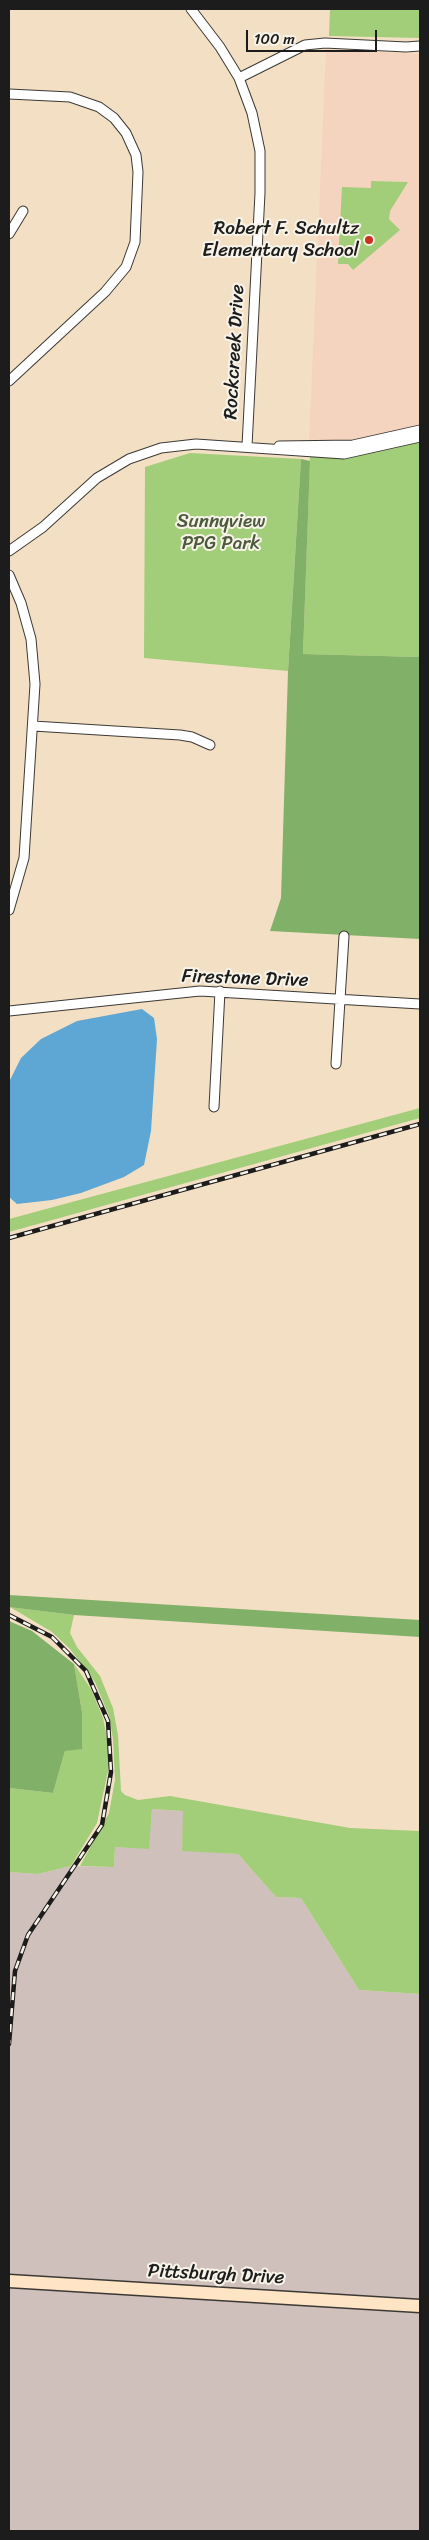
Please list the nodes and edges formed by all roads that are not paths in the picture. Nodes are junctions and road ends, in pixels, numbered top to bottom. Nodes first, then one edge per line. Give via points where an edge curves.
1 (191, 9) edge
2 (420, 46) edge
3 (239, 78) junction
4 (9, 94) edge
5 (23, 211) dead end
6 (9, 234) edge
7 (9, 381) edge
8 (420, 430) edge
9 (420, 437) edge
10 (246, 446) junction
11 (264, 447) junction
12 (9, 551) edge
13 (9, 575) edge
14 (33, 726) junction
15 (210, 745) dead end
16 (9, 910) edge
17 (344, 936) dead end
18 (220, 991) junction
19 (341, 999) junction
20 (420, 1004) edge
21 (9, 1010) edge
22 (336, 1064) dead end
23 (214, 1107) dead end
24 (9, 2281) edge
25 (420, 2306) edge

1 - 3 street, Rockcreek Drive
2 - 3 street via 305,45
3 - 10 street, Rockcreek Drive via 252,113 261,168
4 - 7 street via 70,97 99,107 126,133 136,155 138,172 135,242 126,267 105,292
5 - 6 street
8 - 11 street via 353,445
9 - 11 street via 351,453 300,452
10 - 11 street
10 - 12 street via 179,445 129,459 97,478 43,527
13 - 14 street via 21,602 31,639 35,684
14 - 15 street via 180,735
14 - 16 street via 24,858
17 - 19 street
18 - 19 street, Firestone Drive
18 - 21 street, Firestone Drive via 181,992
18 - 23 street
19 - 20 street, Firestone Drive
19 - 22 street
24 - 25 street, Pittsburgh Drive

